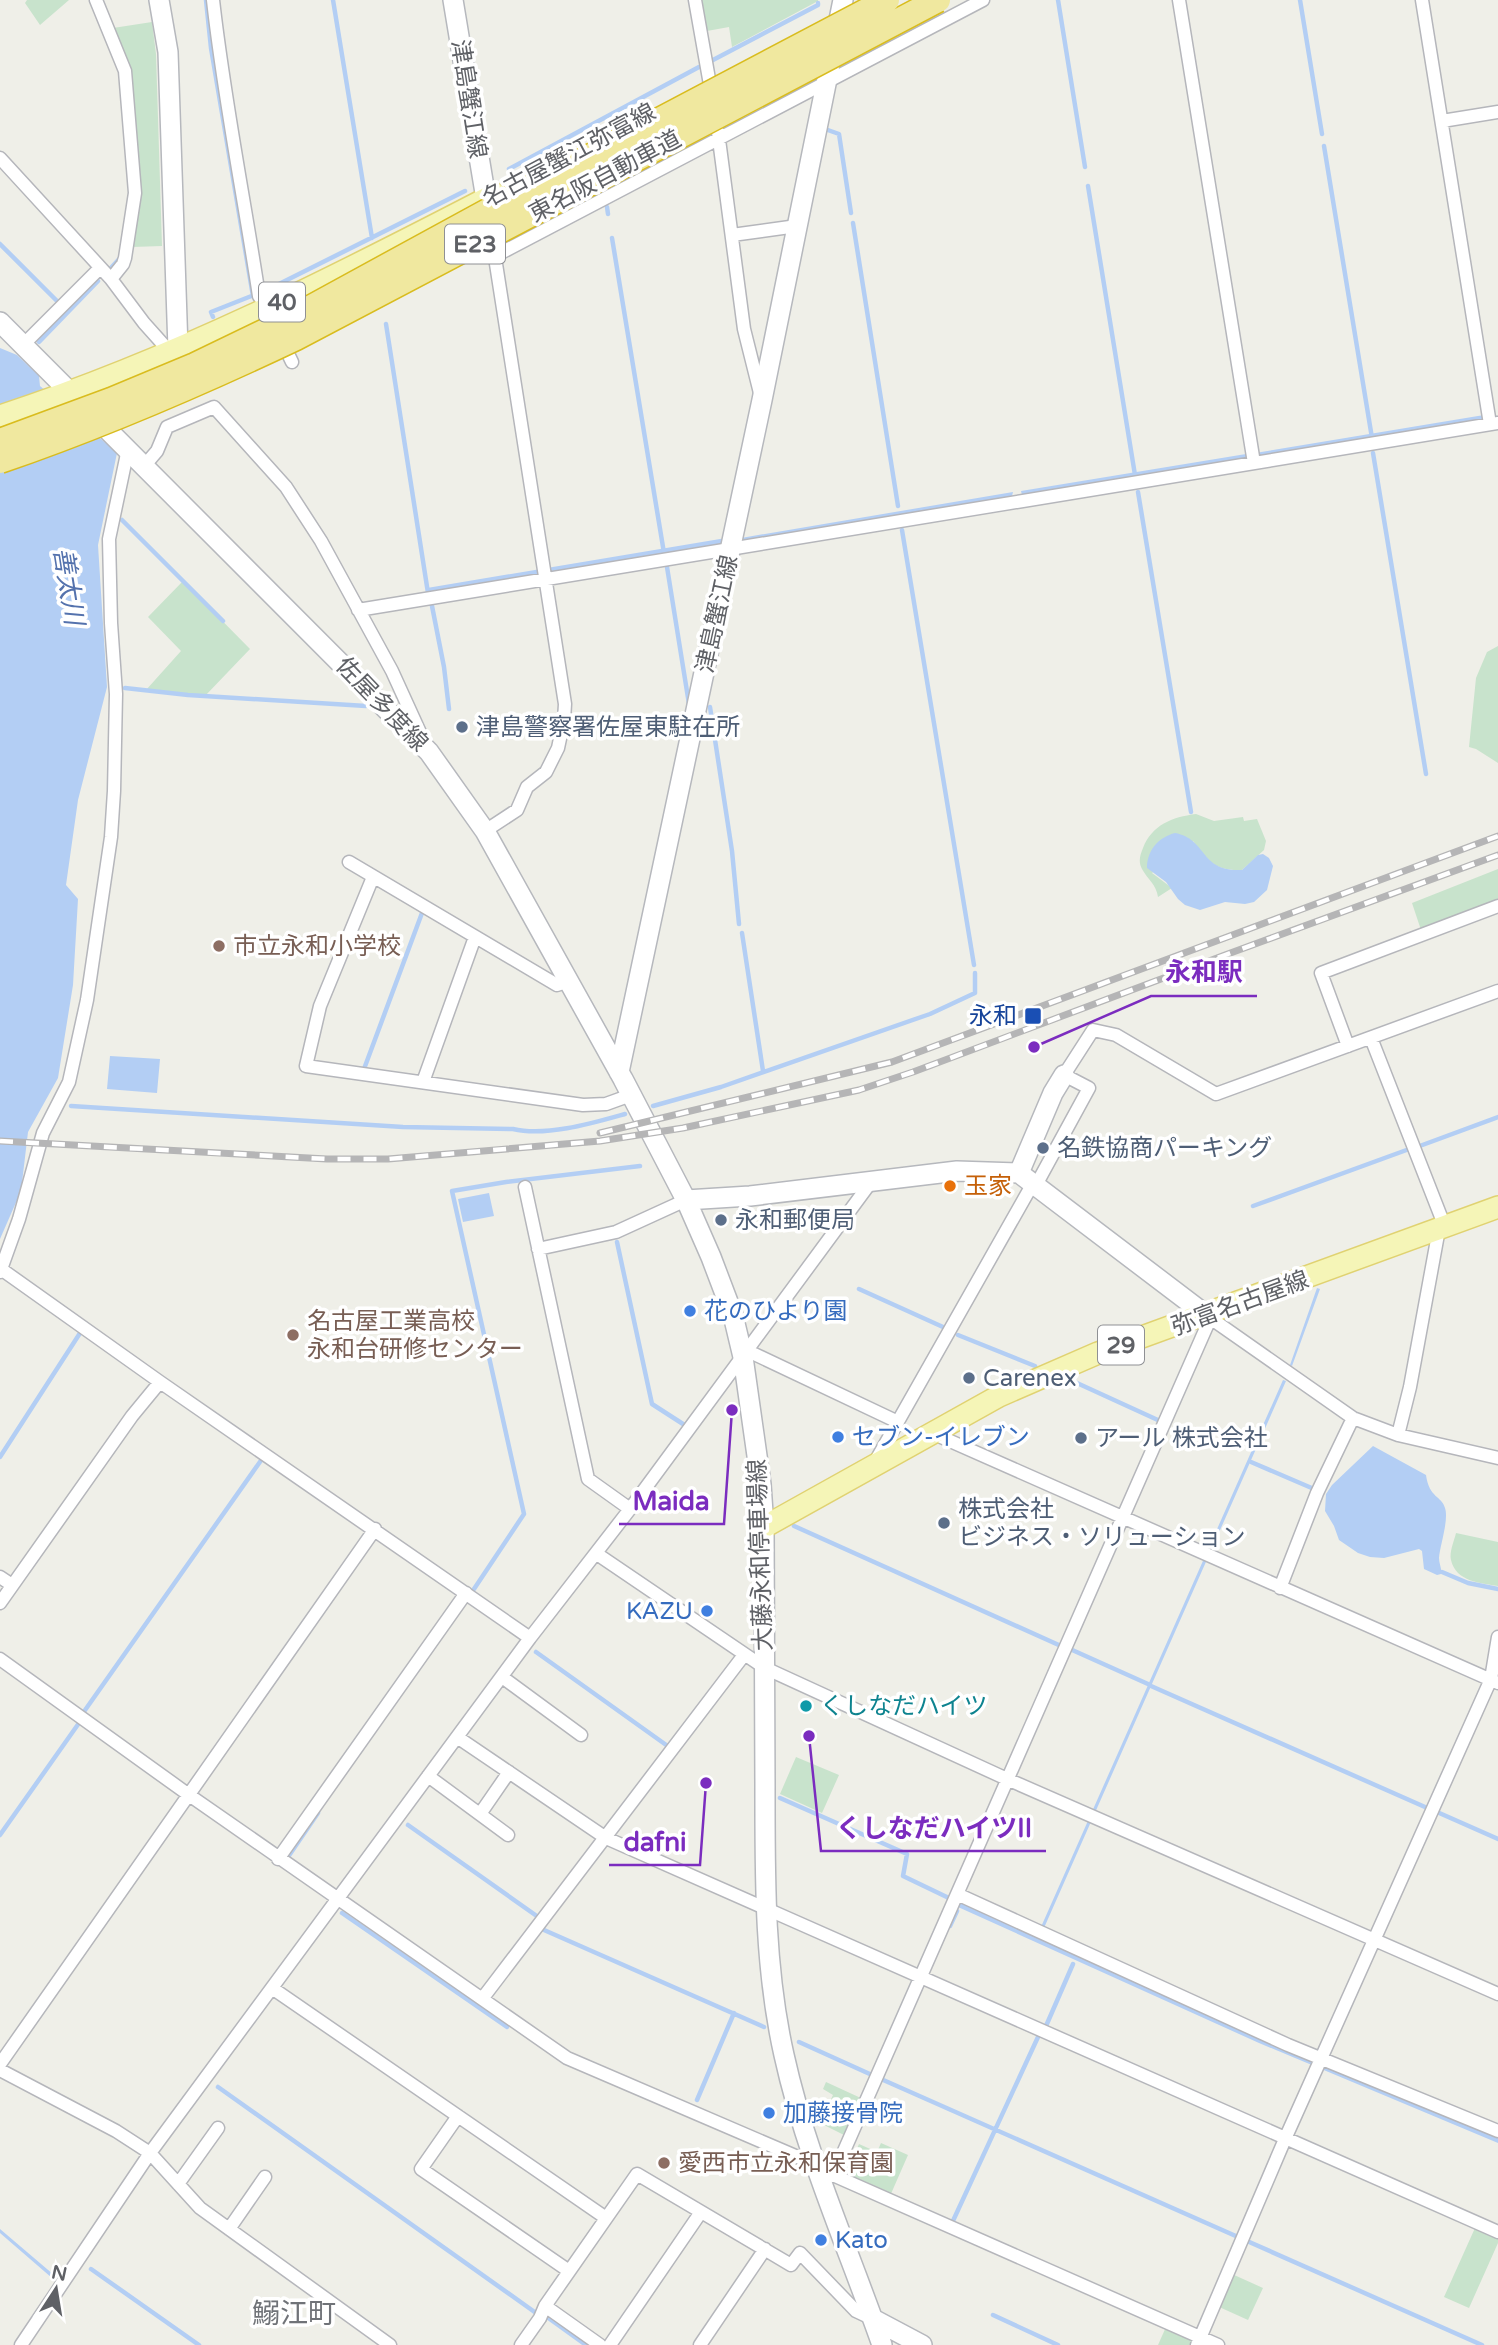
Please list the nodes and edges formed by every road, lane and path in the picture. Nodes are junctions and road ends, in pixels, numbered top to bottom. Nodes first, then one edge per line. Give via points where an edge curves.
1 (96, 0) edge
2 (159, 0) edge
3 (212, 0) edge
4 (453, 0) edge
5 (695, 0) edge
6 (864, 0) edge
7 (887, 0) edge
8 (938, 0) edge
9 (983, 0) edge
10 (1179, 0) edge
11 (1422, 0) edge
12 (842, 7) edge
13 (827, 81) junction
14 (709, 82) junction
15 (1498, 112) edge
16 (1442, 121) junction
17 (719, 138) junction
18 (0, 158) edge
19 (486, 199) junction
20 (797, 226) junction
21 (732, 236) junction
22 (495, 257) junction
23 (100, 268) junction
24 (111, 279) junction
25 (268, 309) junction
26 (0, 322) edge
27 (23, 345) junction
28 (174, 351) junction
29 (292, 362) dead end
30 (62, 395) junction
31 (762, 400) junction
32 (0, 416) edge
33 (1494, 424) edge
34 (0, 441) edge
35 (128, 449) junction
36 (0, 461) edge
37 (1254, 463) junction
38 (145, 465) junction
39 (731, 549) junction
40 (544, 574) junction
41 (358, 610) junction
42 (429, 752) junction
43 (485, 831) junction
44 (349, 862) dead end
45 (373, 877) junction
46 (1498, 906) edge
47 (475, 937) junction
48 (569, 981) junction
49 (1498, 991) edge
50 (1371, 1038) junction
51 (1348, 1046) junction
52 (619, 1072) junction
53 (1064, 1075) junction
54 (423, 1082) junction
55 (631, 1095) junction
56 (871, 1182) junction
57 (1029, 1182) junction
58 (525, 1187) dead end
59 (686, 1200) junction
60 (1498, 1207) edge
61 (1442, 1228) junction
62 (538, 1249) junction
63 (1, 1270) edge
64 (1208, 1317) junction
65 (745, 1354) junction
66 (160, 1382) junction
67 (1353, 1418) junction
68 (898, 1422) junction
69 (932, 1433) junction
70 (1398, 1435) junction
71 (1498, 1458) edge
72 (873, 1466) junction
73 (630, 1509) junction
74 (1123, 1518) junction
75 (764, 1527) junction
76 (375, 1529) junction
77 (597, 1554) junction
78 (0, 1577) edge
79 (12, 1586) junction
80 (1280, 1588) junction
81 (466, 1593) junction
82 (0, 1603) edge
83 (1498, 1637) edge
84 (530, 1638) junction
85 (744, 1656) junction
86 (0, 1660) edge
87 (765, 1668) junction
88 (502, 1677) junction
89 (1494, 1681) edge
90 (581, 1735) dead end
91 (457, 1737) junction
92 (509, 1772) junction
93 (428, 1776) junction
94 (1007, 1779) junction
95 (189, 1796) junction
96 (480, 1814) junction
97 (508, 1835) dead end
98 (606, 1838) junction
99 (278, 1858) junction
100 (337, 1898) junction
101 (955, 1898) junction
102 (765, 1907) junction
103 (1374, 1939) junction
104 (920, 1977) junction
105 (272, 1987) junction
106 (1498, 1994) edge
107 (482, 1999) junction
108 (1320, 2062) junction
109 (0, 2064) edge
110 (0, 2070) edge
111 (458, 2116) junction
112 (218, 2128) dead end
113 (1498, 2131) edge
114 (1285, 2139) junction
115 (150, 2153) junction
116 (821, 2169) junction
117 (265, 2177) dead end
118 (178, 2184) junction
119 (701, 2211) junction
120 (606, 2218) junction
121 (229, 2229) junction
122 (1498, 2232) edge
123 (765, 2249) junction
124 (569, 2271) junction
125 (545, 2306) junction
126 (873, 2319) junction
127 (1198, 2341) edge
128 (26, 2343) edge
129 (390, 2345) edge
130 (521, 2345) edge
131 (600, 2345) edge
132 (610, 2345) edge
133 (700, 2345) edge
134 (882, 2345) edge
135 (922, 2345) edge
136 (1218, 2345) edge

1 - 24 street via 125,71 135,193 125,257
2 - 28 main road via 168,52
3 - 25 street via 259,296
4 - 19 main road, 津島蟹江線
5 - 14 street
6 - 12 main road, 名古屋蟹江弥富線 / 40
7 - 34 highway, 東名阪自動車道 / E23, bridge via 286,321 159,380
8 - 36 highway, 東名阪自動車道 / E23, bridge via 296,338 119,417
9 - 13 street
10 - 37 street
11 - 16 street
12 - 13 main road, 津島蟹江線
12 - 14 main road, 名古屋蟹江弥富線 / 40
13 - 17 street
13 - 20 main road, 津島蟹江線
14 - 17 street
14 - 19 main road, 名古屋蟹江弥富線 / 40
15 - 16 street
16 - 33 street
17 - 21 street
17 - 22 street
18 - 23 street
19 - 22 street
19 - 25 main road, 名古屋蟹江弥富線 / 40
20 - 21 street
20 - 31 main road, 津島蟹江線
21 - 31 street via 744,330
22 - 40 street
23 - 24 street
23 - 27 street
24 - 28 street via 144,323
25 - 28 main road, 名古屋蟹江弥富線 / 40
25 - 29 street
26 - 27 main road, 佐屋多度線
27 - 30 main road, 佐屋多度線
28 - 30 main road, 名古屋蟹江弥富線 / 40
30 - 32 main road, 名古屋蟹江弥富線 / 40
30 - 35 main road, 佐屋多度線
31 - 39 main road, 津島蟹江線
33 - 37 street
35 - 38 main road, 佐屋多度線
35 - 63 street via 109,538 116,694 114,791 87,1000 69,1082 43,1133
37 - 39 street
38 - 41 street via 167,428 214,407 286,487
38 - 42 main road, 佐屋多度線
39 - 40 street
39 - 52 main road, 津島蟹江線
40 - 41 street
40 - 43 street via 565,704 562,734 554,759 527,787 517,810
41 - 42 street via 393,671
42 - 43 main road, 佐屋多度線
43 - 48 main road, 佐屋多度線
44 - 45 street
45 - 47 street
45 - 54 street via 320,1006 306,1066
46 - 51 street via 1321,972
47 - 48 street via 557,985
47 - 54 street
48 - 52 main road, 佐屋多度線
49 - 50 street
50 - 51 street
50 - 61 street
51 - 53 street via 1216,1094 1116,1035 1093,1030
52 - 55 main road
53 - 57 main road via 1053,1093
53 - 57 street via 1088,1088
54 - 55 street via 583,1105 606,1104
55 - 59 main road
56 - 57 main road via 957,1171
56 - 59 main road
56 - 65 street
57 - 64 main road
57 - 68 street
58 - 62 street
59 - 62 street via 616,1232
59 - 65 main road, 大藤永和停車場線
60 - 61 main road, 弥富名古屋線 / 29
61 - 64 main road, 弥富名古屋線 / 29
61 - 70 street
62 - 73 street via 588,1479
63 - 66 street
64 - 67 street
64 - 69 main road, 弥富名古屋線 / 29 via 1098,1353 999,1396
64 - 74 street
65 - 68 street
65 - 73 street
65 - 75 main road, 大藤永和停車場線
66 - 76 street
66 - 79 street
67 - 70 street
67 - 80 street
68 - 72 street
69 - 72 main road, 弥富名古屋線 / 29
69 - 74 street
70 - 71 street
72 - 75 main road, 弥富名古屋線 / 29
73 - 77 street
74 - 80 street
74 - 94 street
75 - 87 main road, 大藤永和停車場線
76 - 81 street
76 - 95 street
77 - 84 street
77 - 85 street
78 - 79 street
79 - 82 street
80 - 89 street
81 - 84 street
81 - 99 street
83 - 89 street
84 - 88 street
85 - 87 street
85 - 98 street
86 - 95 street
87 - 94 street
87 - 102 main road, 大藤永和停車場線
88 - 90 street
88 - 91 street
89 - 103 street
91 - 92 street
91 - 93 street
92 - 96 street
92 - 98 street
93 - 96 street
93 - 100 street
94 - 101 street
94 - 103 street
95 - 99 street
95 - 109 street
96 - 97 street
98 - 102 street
98 - 107 street
99 - 100 street
100 - 105 street
100 - 107 street
101 - 104 street
101 - 108 street via 1040,1932
102 - 104 street
102 - 116 main road, 大藤永和停車場線 via 783,2054
103 - 106 street
103 - 108 street
104 - 114 street
104 - 116 street
105 - 111 street
105 - 115 street
107 - 116 street via 567,2058
108 - 113 street
108 - 114 street
110 - 115 street
111 - 120 street
111 - 124 street via 421,2169
112 - 118 street
114 - 122 street
114 - 127 street
115 - 118 street
115 - 128 street
116 - 126 main road, 大藤永和停車場線
116 - 127 street
117 - 121 street
118 - 121 street
119 - 120 street via 637,2174
119 - 123 street
119 - 132 street
120 - 124 street
121 - 129 street
123 - 126 street via 791,2265 800,2253 856,2311
123 - 133 street
124 - 125 street
125 - 130 street
125 - 131 street
126 - 134 main road, 大藤永和停車場線
126 - 135 main road
127 - 136 street

